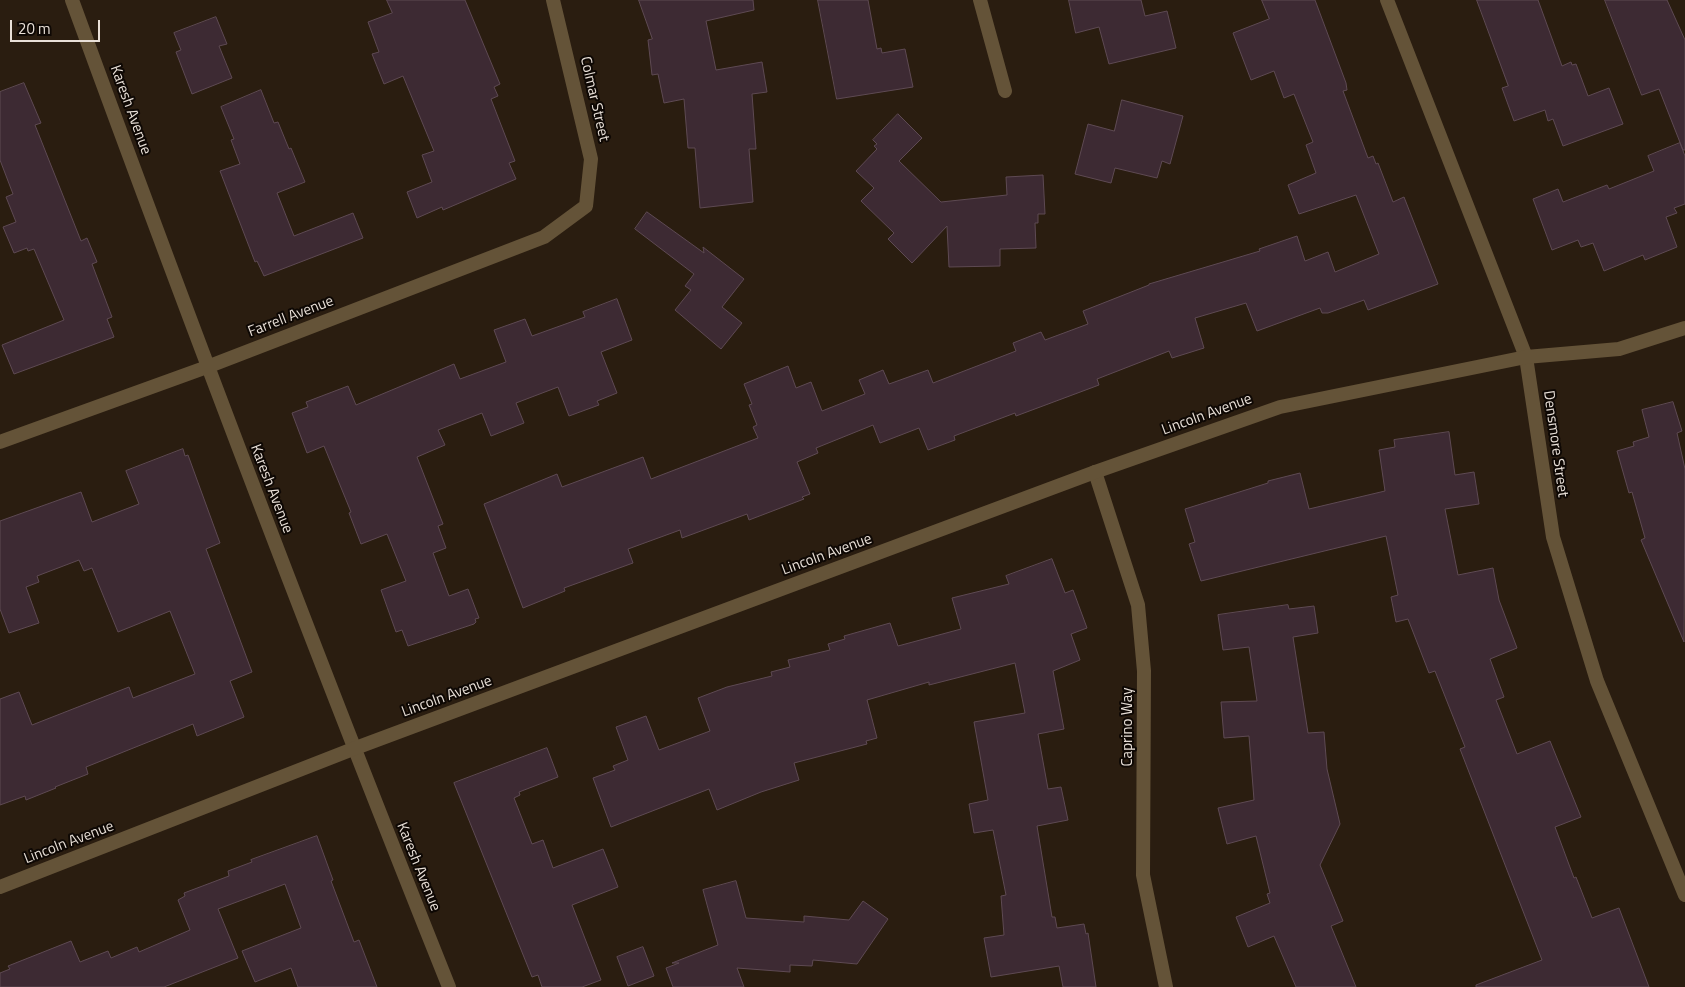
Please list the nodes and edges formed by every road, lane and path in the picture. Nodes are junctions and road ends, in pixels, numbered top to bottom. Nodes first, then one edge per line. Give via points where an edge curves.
1 (72, 0) edge
2 (553, 0) edge
3 (980, 0) edge
4 (1387, 0) edge
5 (1006, 90) dead end
6 (586, 206) joint
7 (1685, 328) edge
8 (1526, 357) junction
9 (207, 367) junction
10 (0, 442) edge
11 (1095, 472) junction
12 (354, 750) junction
13 (0, 887) edge
14 (1685, 895) edge
15 (449, 987) edge
16 (1166, 987) edge

1 - 9 street, Karesh Avenue
2 - 6 street, Colmar Street via 590,158
3 - 5 street
4 - 8 street, Densmore Street
6 - 9 street, Farrell Avenue via 544,237
7 - 8 street, Lincoln Avenue via 1619,349
8 - 11 street, Lincoln Avenue via 1280,407
8 - 14 street, Densmore Street via 1553,537 1597,681
9 - 10 street, Farrell Avenue
9 - 12 street, Karesh Avenue
11 - 12 street, Lincoln Avenue
11 - 16 street, Caprino Way via 1138,605 1144,671 1143,875
12 - 13 street, Lincoln Avenue
12 - 15 street, Karesh Avenue

